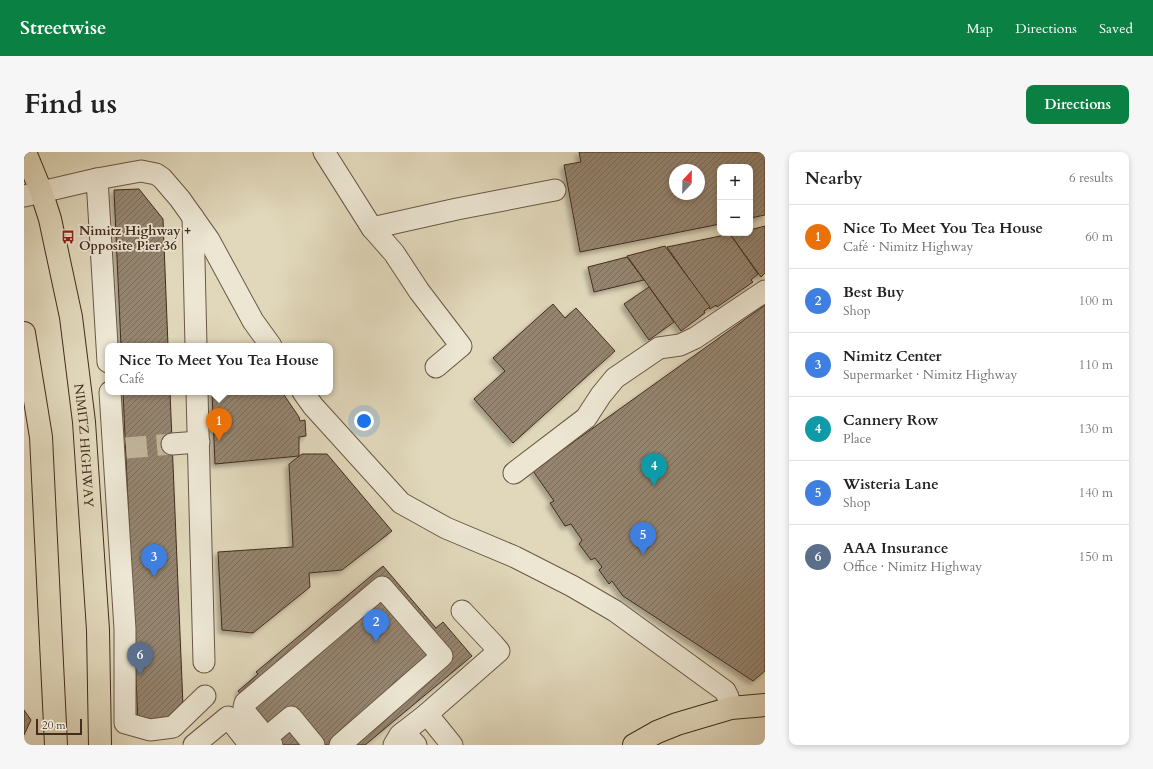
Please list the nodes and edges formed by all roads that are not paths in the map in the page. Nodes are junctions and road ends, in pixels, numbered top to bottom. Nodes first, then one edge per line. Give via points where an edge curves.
1 (25, 152) edge
2 (324, 152) edge
3 (97, 179) junction
4 (555, 190) dead end
5 (33, 194) edge
6 (193, 217) junction
7 (372, 228) junction
8 (765, 291) edge
9 (24, 333) edge
10 (107, 343) edge
11 (196, 343) edge
12 (269, 343) edge
13 (436, 367) dead end
14 (111, 395) edge
15 (198, 395) edge
16 (305, 395) edge
17 (199, 442) junction
18 (172, 444) tunnel mouth
19 (514, 473) dead end
20 (123, 586) junction
21 (462, 611) dead end
22 (98, 630) junction
23 (204, 662) dead end
24 (205, 696) dead end
25 (765, 705) edge
26 (731, 708) junction
27 (427, 714) junction
28 (658, 739) edge
29 (405, 741) edge
30 (263, 743) edge
31 (637, 744) edge
32 (56, 745) edge
33 (100, 745) edge
34 (194, 745) edge
35 (314, 745) edge
36 (340, 745) edge
37 (452, 745) edge

1 - 5 main road, NIMITZ HIGHWAY
2 - 7 lane
3 - 5 lane
3 - 6 lane via 141,171 156,174 174,191
3 - 10 lane
4 - 7 lane
5 - 22 main road, NIMITZ HIGHWAY via 50,219 71,317 84,422
6 - 11 lane
6 - 12 lane via 209,240 253,321
7 - 13 lane via 394,253 461,346
8 - 19 lane via 695,338 680,345 659,348 615,378 586,418
9 - 32 main road via 41,437
14 - 20 lane via 120,448
15 - 17 lane
16 - 26 lane via 401,503 446,528 534,566 614,611 725,691
17 - 18 lane
17 - 23 lane
20 - 22 lane
20 - 24 lane via 125,723 150,730 172,727
21 - 27 lane via 499,651
22 - 33 main road, NIMITZ HIGHWAY
25 - 26 main road
26 - 28 main road via 677,724
27 - 29 lane
27 - 37 lane
28 - 31 main road
30 - 34 lane via 228,717
30 - 35 lane via 291,717
30 - 36 lane via 245,712 245,703 382,587 442,656

